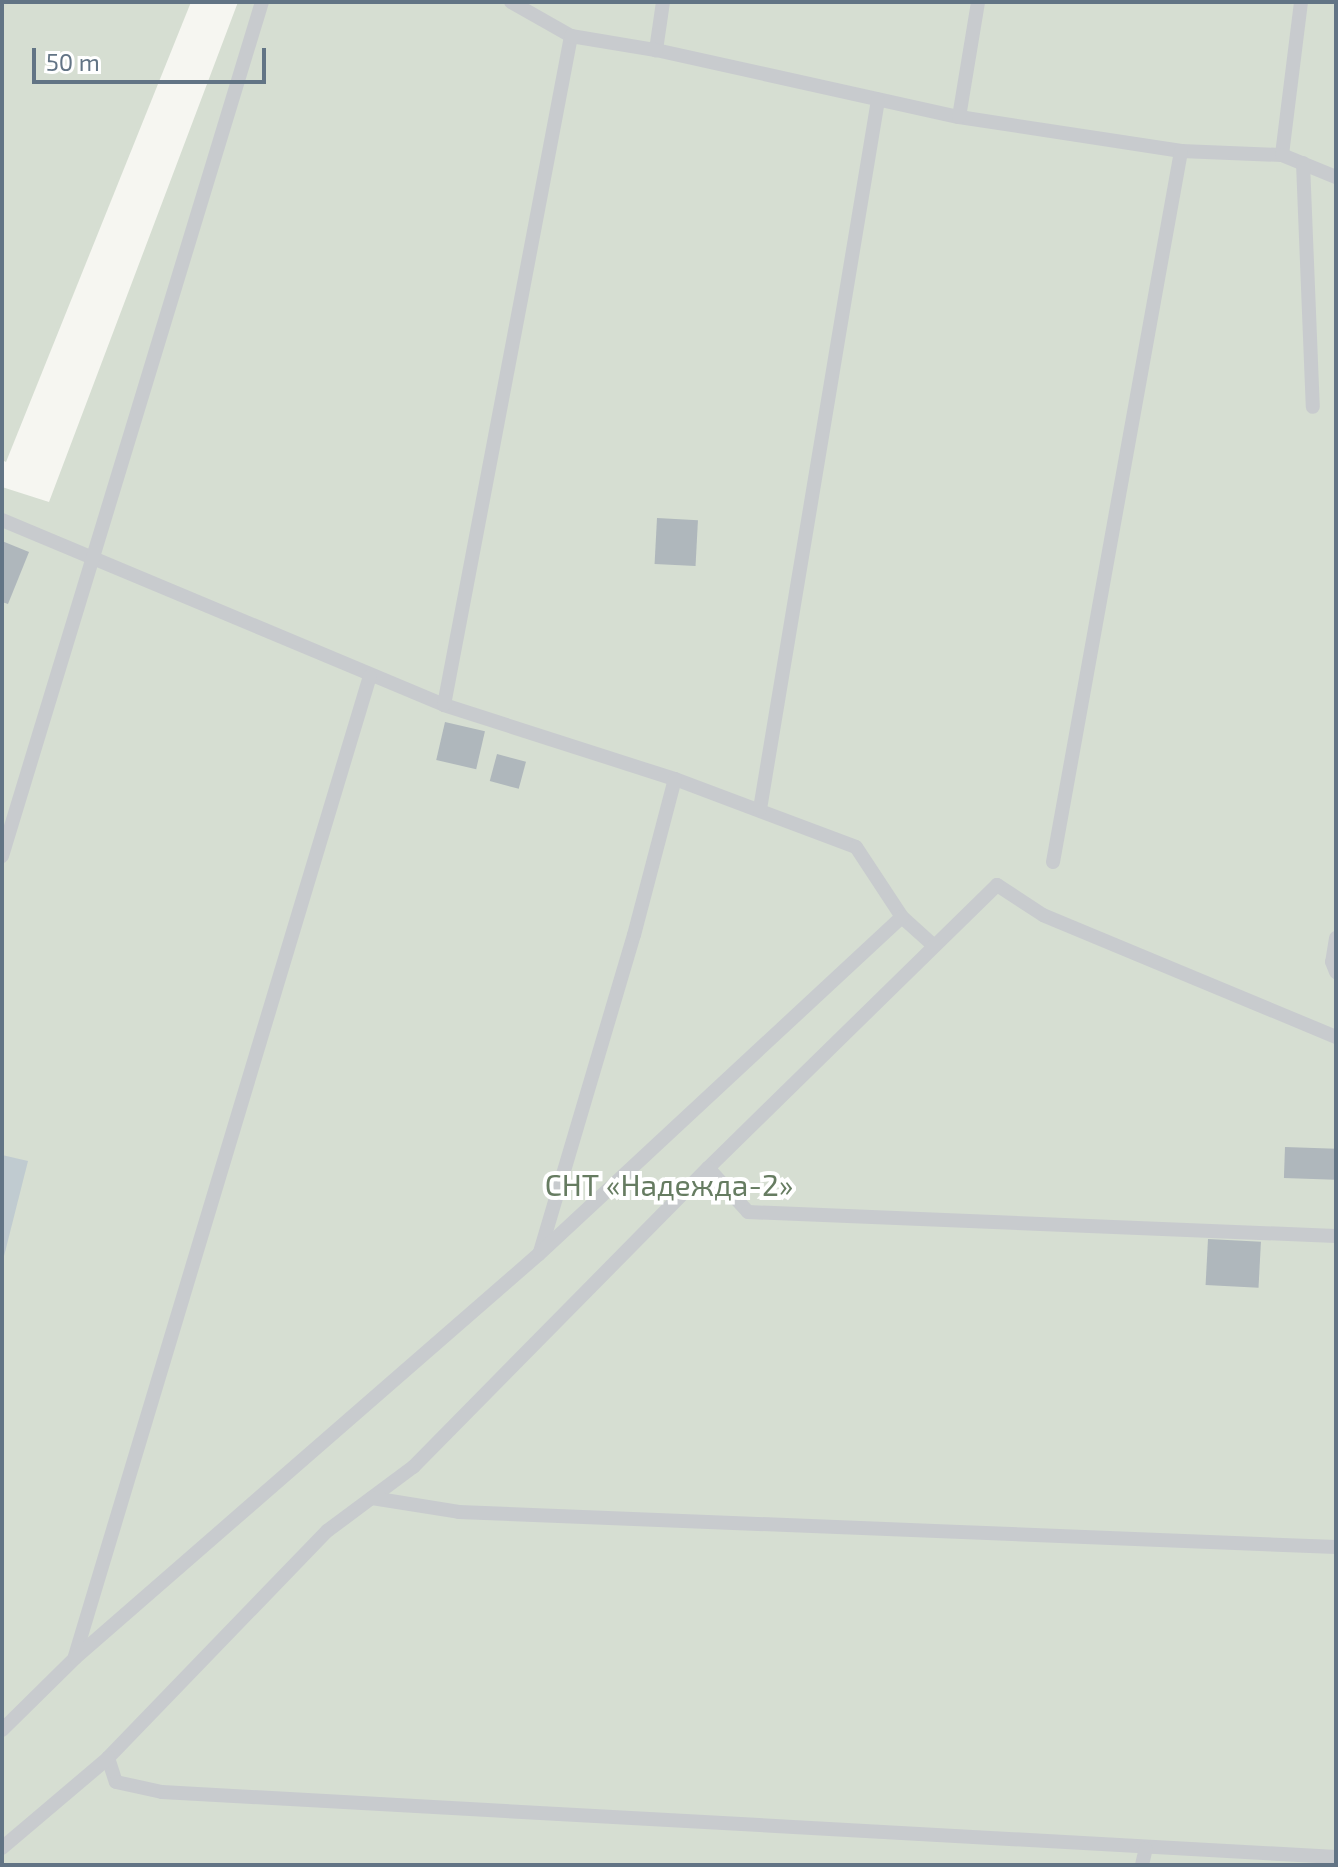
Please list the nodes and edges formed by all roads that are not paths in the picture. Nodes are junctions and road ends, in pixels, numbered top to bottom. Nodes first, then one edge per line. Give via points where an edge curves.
1 (262, 2) edge
2 (511, 2) edge
3 (663, 2) edge
4 (978, 2) edge
5 (1301, 2) edge
6 (571, 36) junction
7 (656, 50) junction
8 (878, 100) junction
9 (959, 117) junction
10 (1181, 151) junction
11 (1282, 155) junction
12 (1303, 163) junction
13 (1336, 177) edge
14 (1313, 407) dead end
15 (2, 520) edge
16 (94, 557) junction
17 (370, 676) junction
18 (444, 705) junction
19 (675, 779) junction
20 (760, 809) junction
21 (2, 856) edge
22 (1053, 862) dead end
23 (902, 917) junction
24 (1336, 938) edge
25 (933, 945) junction
26 (1336, 972) edge
27 (1336, 1037) edge
28 (708, 1168) junction
29 (1336, 1236) edge
30 (539, 1254) junction
31 (372, 1498) junction
32 (1336, 1547) edge
33 (75, 1658) junction
34 (2, 1730) edge
35 (108, 1758) junction
36 (2, 1848) edge
37 (1146, 1848) junction
38 (1336, 1857) edge
39 (1142, 1865) edge

1 - 16 lane
2 - 6 lane
3 - 7 lane
4 - 9 lane
5 - 11 lane
6 - 7 lane
6 - 18 lane
7 - 8 lane
8 - 9 lane
8 - 20 lane
9 - 10 lane
10 - 11 lane
10 - 22 lane
11 - 12 lane
12 - 13 lane
12 - 14 lane
15 - 16 lane
16 - 17 lane
16 - 21 lane
17 - 18 lane
17 - 33 lane
18 - 19 lane
19 - 20 lane
19 - 30 lane
20 - 23 lane via 856,847
23 - 25 lane
23 - 30 lane
24 - 26 lane
25 - 27 lane via 997,885 1043,915
25 - 28 lane
28 - 29 lane via 748,1212
28 - 31 lane via 413,1467
30 - 33 lane
31 - 32 lane via 459,1512
31 - 35 lane via 327,1531
33 - 34 lane
35 - 36 lane
35 - 37 lane via 116,1782 162,1792
37 - 38 lane
37 - 39 lane

